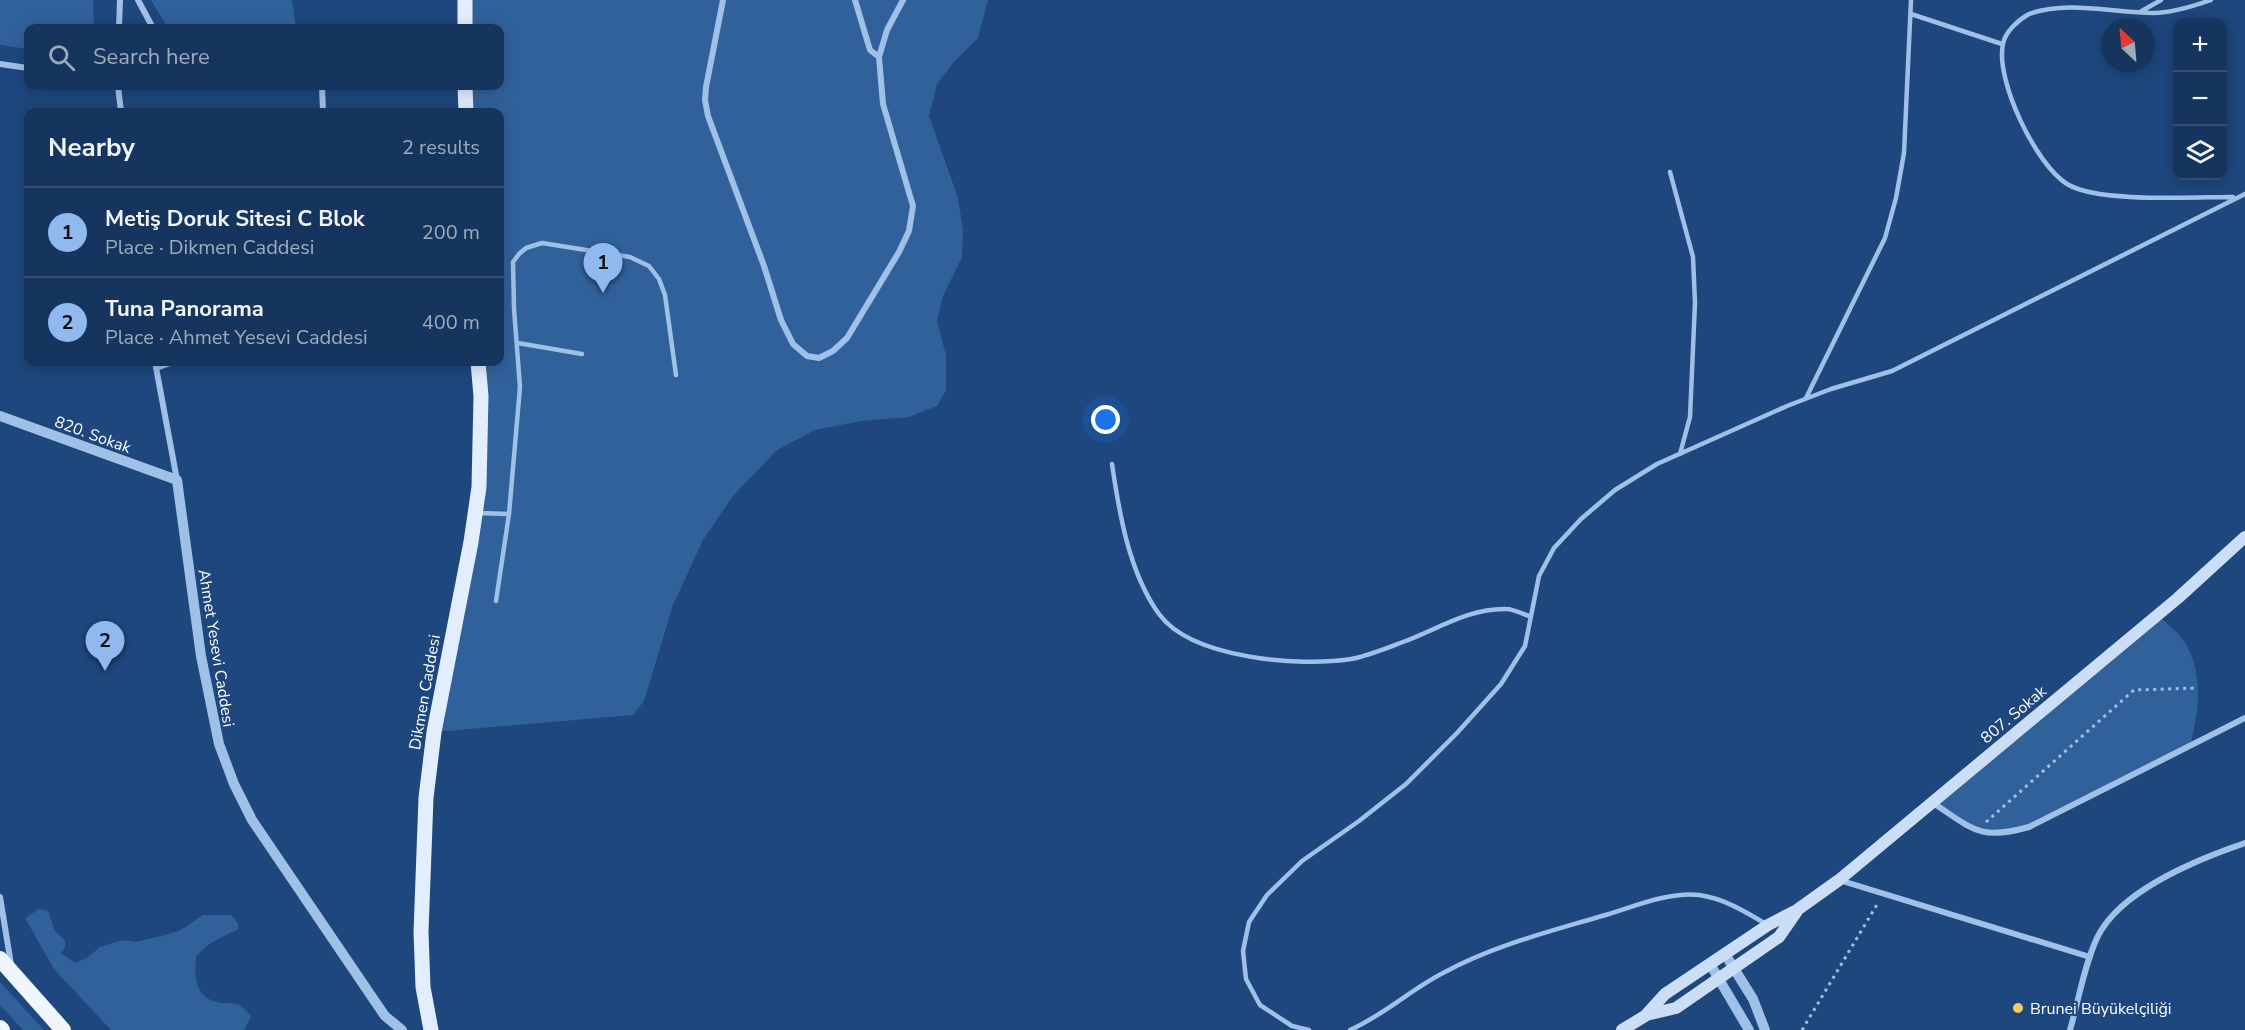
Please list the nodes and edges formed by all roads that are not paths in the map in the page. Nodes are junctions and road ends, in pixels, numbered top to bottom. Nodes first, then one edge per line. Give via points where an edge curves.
1 (120, 0) edge
2 (138, 0) edge
3 (465, 0) edge
4 (723, 0) edge
5 (855, 0) edge
6 (903, 0) edge
7 (1911, 0) edge
8 (2161, 0) edge
9 (2211, 0) edge
10 (2140, 12) junction
11 (1911, 14) junction
12 (119, 24) edge
13 (151, 24) edge
14 (465, 24) edge
15 (2002, 44) junction
16 (879, 57) junction
17 (0, 64) edge
18 (24, 67) edge
19 (118, 90) edge
20 (322, 90) edge
21 (465, 90) edge
22 (121, 108) edge
23 (323, 108) edge
24 (465, 108) edge
25 (1670, 172) dead end
26 (2245, 194) edge
27 (2236, 197) junction
28 (518, 343) junction
29 (582, 354) dead end
30 (155, 366) edge
31 (478, 366) edge
32 (676, 375) dead end
33 (1806, 398) junction
34 (0, 416) edge
35 (1680, 454) junction
36 (1112, 464) dead end
37 (177, 480) junction
38 (476, 513) junction
39 (509, 514) junction
40 (2245, 537) edge
41 (496, 601) dead end
42 (1531, 617) junction
43 (2245, 718) edge
44 (1932, 802) junction
45 (2245, 843) edge
46 (1839, 880) junction
47 (0, 897) edge
48 (1797, 910) junction
49 (1768, 925) junction
50 (1725, 954) junction
51 (2090, 957) junction
52 (0, 960) edge
53 (1710, 964) junction
54 (1734, 968) junction
55 (13, 976) junction
56 (1718, 979) junction
57 (1645, 1016) junction
58 (63, 1030) edge
59 (402, 1030) edge
60 (431, 1030) edge
61 (1309, 1030) edge
62 (1350, 1030) edge
63 (1622, 1030) edge
64 (1749, 1030) edge
65 (1765, 1030) edge
66 (2070, 1030) edge

1 - 12 street
2 - 13 street
3 - 14 main road
4 - 16 street via 706,87 708,116 765,266 781,320 793,344 807,356 819,358 847,338 909,231 913,206 883,104
5 - 16 street via 870,50
6 - 16 street via 887,30
7 - 11 lane
8 - 10 lane
9 - 10 lane via 2156,13
10 - 15 lane via 2050,5 2028,14 2011,28
11 - 15 lane
11 - 33 lane via 1904,153 1896,198 1885,238
15 - 27 lane via 2003,71 2013,104 2043,161 2067,184 2115,195
17 - 18 street
19 - 22 street
20 - 23 street
21 - 24 main road
25 - 35 lane via 1693,257 1695,303 1690,417
26 - 27 lane
27 - 33 lane via 1892,371
28 - 29 lane
28 - 32 lane via 513,262 526,248 542,243 630,257 649,266 663,286
28 - 39 lane via 520,387
30 - 37 street, Ahmet Yesevi Caddesi
31 - 38 main road, Dikmen Caddesi via 481,434
33 - 35 lane
34 - 37 street, 820. Sokak
35 - 42 lane via 1615,490 1554,548 1539,576
36 - 42 lane via 1120,520 1147,595 1159,615 1175,630 1209,647 1239,656 1294,662 1352,659 1488,610 1508,609
37 - 59 street, Ahmet Yesevi Caddesi via 209,700 234,784 252,820 374,1000
38 - 39 lane
38 - 60 main road, Dikmen Caddesi via 434,732 426,798 421,932 423,987
39 - 41 lane
40 - 44 main road, 807. Sokak via 2178,598
42 - 61 lane via 1525,646 1501,684 1457,733 1406,784 1302,861 1267,895 1249,922 1242,951 1246,979 1260,1005 1292,1026
43 - 44 street via 2029,827 2009,832 1975,831
44 - 46 main road, 807. Sokak
45 - 51 street via 2189,866 2124,903 2098,935
46 - 48 main road, 807. Sokak
46 - 51 street
47 - 55 street
48 - 49 main road, 807. Sokak
48 - 54 main road, 807. Sokak via 1779,937
49 - 50 main road, 807. Sokak
49 - 62 lane via 1737,906 1700,895 1668,897 1508,945 1443,972
50 - 53 main road, 807. Sokak
50 - 54 street
51 - 66 street
52 - 55 highway
53 - 56 street
53 - 57 main road, 807. Sokak via 1665,994
54 - 56 main road, 807. Sokak
54 - 65 street via 1753,999
55 - 58 highway
56 - 57 main road, 807. Sokak via 1676,1008
56 - 64 street
57 - 63 main road, 807. Sokak

